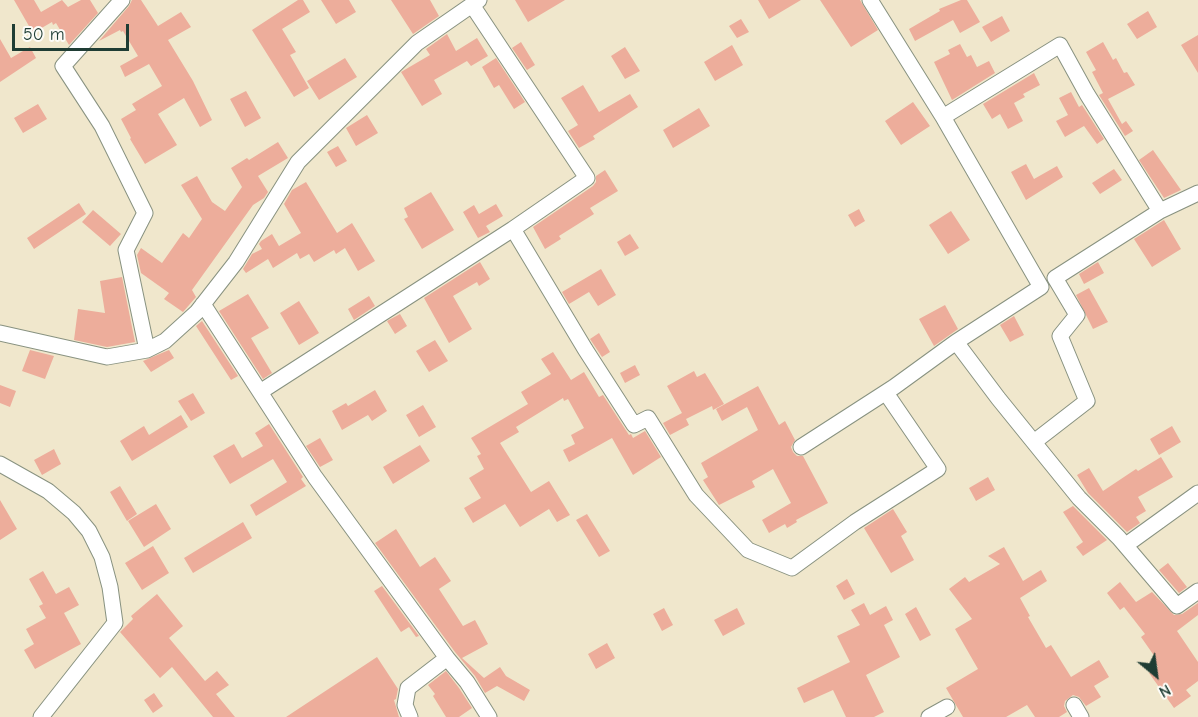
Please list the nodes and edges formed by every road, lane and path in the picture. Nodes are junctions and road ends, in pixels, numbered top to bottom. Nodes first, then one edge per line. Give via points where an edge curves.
1 (122, 0) edge
2 (870, 0) edge
3 (476, 3) edge
4 (943, 117) junction
5 (1198, 193) edge
6 (1160, 211) junction
7 (513, 228) junction
8 (1055, 278) junction
9 (1041, 287) junction
10 (203, 304) junction
11 (0, 333) edge
12 (956, 342) junction
13 (147, 350) junction
14 (260, 392) junction
15 (886, 393) junction
16 (1034, 442) junction
17 (801, 447) dead end
18 (0, 464) edge
19 (1198, 493) edge
20 (1126, 545) junction
21 (1198, 591) edge
22 (447, 658) junction
23 (947, 707) dead end
24 (41, 717) edge
25 (410, 717) edge
26 (489, 717) edge
27 (929, 717) edge

1 - 13 street via 63,66 102,126 145,213 126,250
2 - 4 street
3 - 7 street via 587,178
3 - 10 street via 417,43 298,162 236,262
4 - 6 street via 1060,45
4 - 9 street
5 - 6 street
6 - 8 street
7 - 14 street
7 - 15 street via 634,425 648,418 696,495 748,550 792,568 938,469
8 - 9 street
8 - 16 street via 1077,315 1060,336 1087,401
9 - 12 street
10 - 13 street via 165,341
10 - 14 street
11 - 13 street via 107,357
12 - 15 street
12 - 16 street
14 - 22 street via 315,477
15 - 17 street
16 - 20 street via 1079,498
18 - 24 street via 48,491 74,513 102,557 110,587 115,623
19 - 20 street
20 - 21 street via 1177,606
22 - 25 street via 408,688 405,705
22 - 26 street
23 - 27 street

